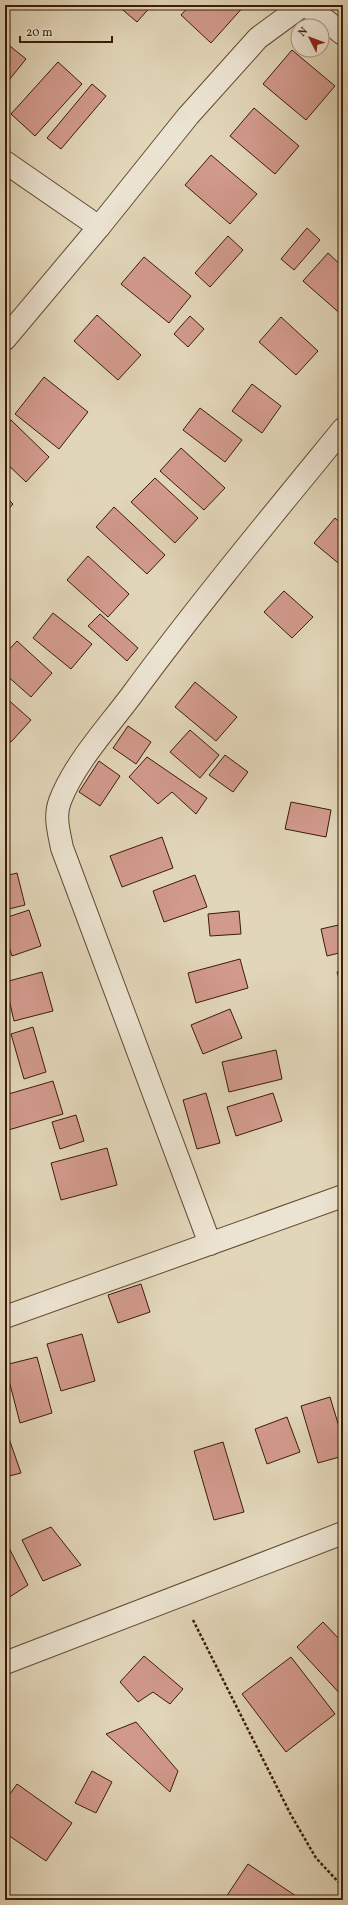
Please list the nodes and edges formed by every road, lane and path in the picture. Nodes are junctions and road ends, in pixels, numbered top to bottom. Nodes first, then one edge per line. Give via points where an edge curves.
1 (303, 5) edge
2 (306, 5) edge
3 (343, 34) edge
4 (5, 162) edge
5 (99, 227) junction
6 (5, 339) edge
7 (343, 429) edge
8 (343, 1196) edge
9 (210, 1244) junction
10 (5, 1317) edge
11 (343, 1533) edge
12 (180, 1595) junction
13 (5, 1667) edge
14 (343, 1887) edge

1 - 5 street via 258,38 188,116
2 - 3 street
4 - 5 street
5 - 6 street
7 - 9 street via 171,642 91,750 73,776 60,802 56,821 62,848
8 - 9 street
9 - 10 street
11 - 12 street
12 - 13 street
12 - 14 path via 291,1815 316,1858

